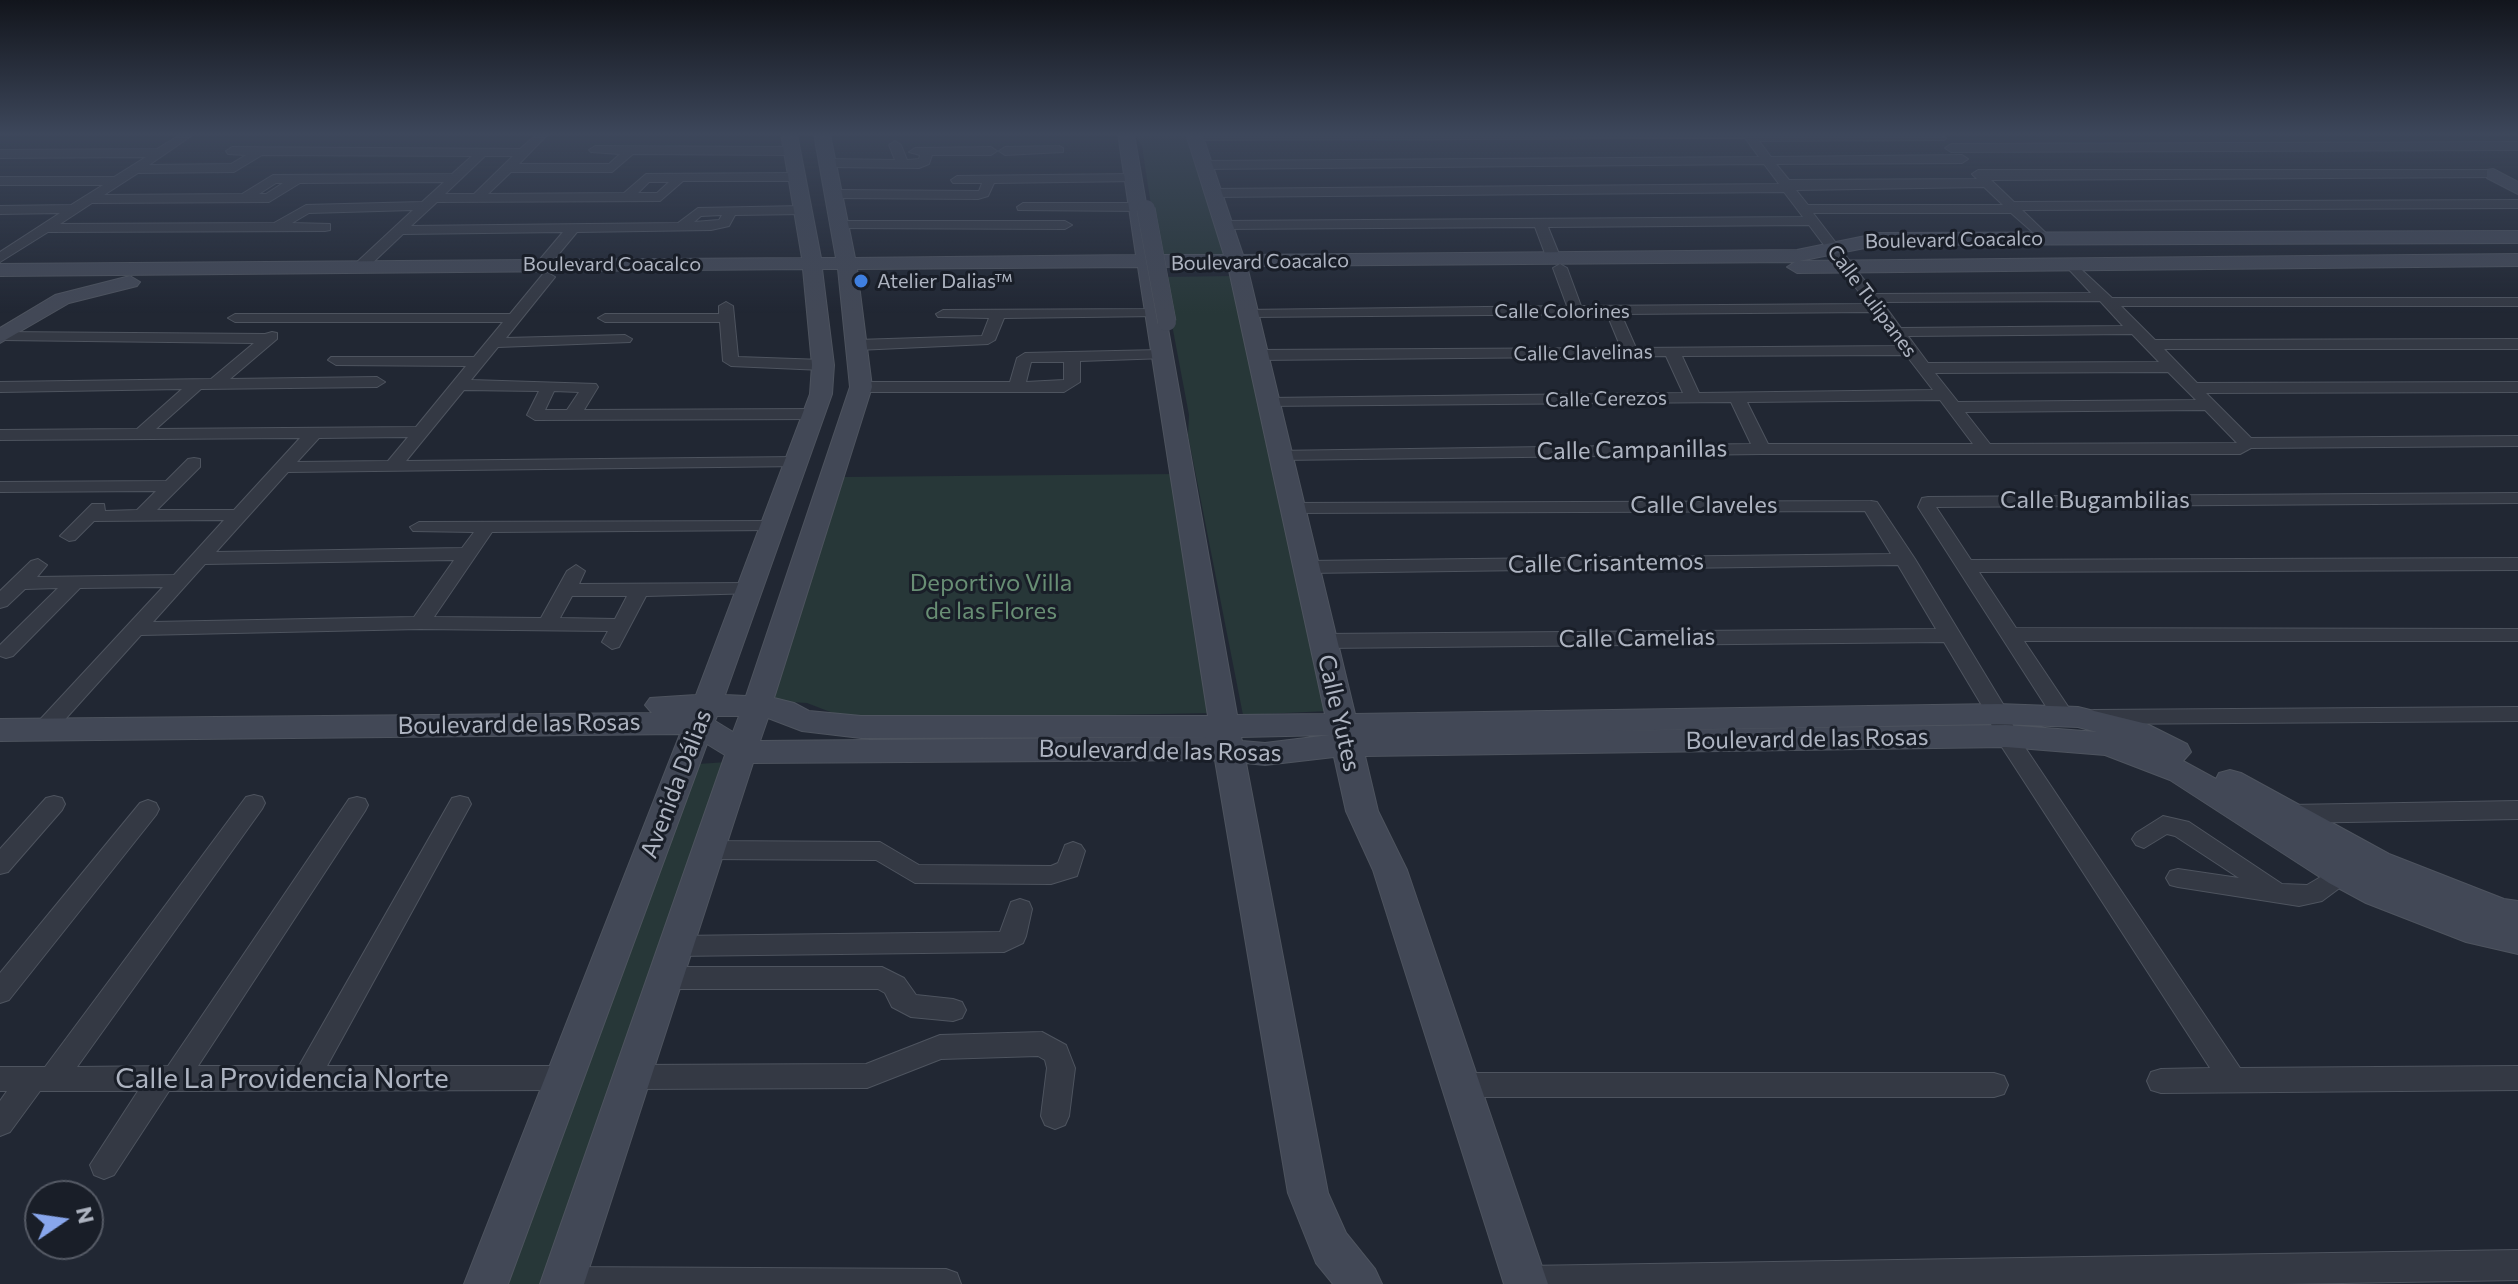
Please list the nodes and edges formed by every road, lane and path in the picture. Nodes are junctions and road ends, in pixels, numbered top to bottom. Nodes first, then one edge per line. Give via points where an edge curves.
1 (97, 194) edge
2 (277, 194) edge
3 (437, 194) edge
4 (481, 194) edge
5 (631, 194) edge
6 (663, 194) edge
7 (800, 194) edge
8 (834, 194) joint
9 (953, 194) joint
10 (981, 194) edge
11 (1138, 194) edge
12 (1140, 194) edge
13 (1212, 194) edge
14 (1473, 194) edge
15 (1590, 194) edge
16 (1795, 194) edge
17 (1998, 194) edge
18 (478, 197) junction
19 (627, 198) junction
20 (89, 199) junction
21 (429, 202) junction
22 (2518, 204) edge
23 (1067, 207) junction
24 (1569, 207) junction
25 (2012, 207) junction
26 (347, 208) junction
27 (1142, 208) junction
28 (73, 209) junction
29 (0, 210) edge
30 (731, 210) junction
31 (803, 210) junction
32 (1810, 215) junction
33 (1540, 223) junction
34 (840, 225) junction
35 (1018, 225) junction
36 (1222, 225) junction
37 (277, 227) junction
38 (325, 227) junction
39 (681, 227) junction
40 (44, 228) junction
41 (573, 228) junction
42 (399, 230) junction
43 (313, 237) dead end
44 (2518, 237) edge
45 (2044, 238) junction
46 (1831, 247) junction
47 (0, 258) edge
48 (2518, 260) edge
49 (1557, 263) junction
50 (2070, 263) junction
51 (361, 266) junction
52 (1237, 267) junction
53 (1846, 267) junction
54 (847, 269) junction
55 (1147, 269) junction
56 (546, 270) junction
57 (813, 270) junction
58 (5, 275) edge
59 (151, 278) junction
60 (2107, 300) junction
61 (2518, 302) edge
62 (1872, 303) junction
63 (248, 307) dead end
64 (1612, 310) junction
65 (1576, 311) junction
66 (1249, 313) junction
67 (998, 314) junction
68 (235, 318) junction
69 (294, 318) junction
70 (515, 318) junction
71 (641, 318) junction
72 (1161, 318) junction
73 (2135, 330) junction
74 (1, 332) edge
75 (1896, 332) junction
76 (211, 338) junction
77 (269, 339) junction
78 (589, 340) junction
79 (950, 342) junction
80 (494, 343) junction
81 (2518, 344) edge
82 (352, 345) dead end
83 (857, 345) junction
84 (2151, 345) junction
85 (1909, 350) junction
86 (1672, 352) junction
87 (1631, 353) junction
88 (1161, 355) junction
89 (1257, 355) junction
90 (1072, 357) junction
91 (336, 360) junction
92 (398, 361) junction
93 (478, 362) junction
94 (823, 365) junction
95 (2173, 367) junction
96 (1923, 368) junction
97 (315, 382) junction
98 (197, 384) junction
99 (215, 384) junction
100 (459, 385) junction
101 (549, 386) junction
102 (0, 387) edge
103 (861, 387) junction
104 (1017, 387) junction
105 (2518, 387) edge
106 (2193, 388) junction
107 (1736, 397) junction
108 (1693, 398) junction
109 (1948, 401) junction
110 (1268, 403) junction
111 (2210, 405) junction
112 (573, 414) junction
113 (815, 414) junction
114 (421, 432) junction
115 (314, 433) junction
116 (141, 434) junction
117 (0, 435) edge
118 (2518, 441) edge
119 (2247, 443) junction
120 (1180, 448) junction
121 (1762, 449) junction
122 (1985, 449) junction
123 (1280, 455) junction
124 (798, 462) junction
125 (194, 463) dead end
126 (283, 467) junction
127 (392, 467) junction
128 (121, 486) junction
129 (171, 486) junction
130 (0, 487) edge
131 (2518, 498) edge
132 (1292, 508) junction
133 (239, 515) junction
134 (90, 516) junction
135 (141, 516) junction
136 (775, 525) junction
137 (487, 526) junction
138 (69, 536) dead end
139 (468, 554) junction
140 (396, 556) junction
141 (200, 558) junction
142 (1906, 559) junction
143 (2518, 564) edge
144 (38, 565) dead end
145 (1965, 566) junction
146 (1307, 567) junction
147 (576, 571) dead end
148 (179, 581) junction
149 (75, 582) junction
150 (20, 583) junction
151 (640, 589) junction
152 (751, 589) junction
153 (566, 590) junction
154 (0, 602) edge
155 (420, 623) junction
156 (548, 623) junction
157 (135, 629) junction
158 (2010, 634) junction
159 (1951, 635) junction
160 (2518, 635) edge
161 (3, 641) edge
162 (1323, 641) junction
163 (757, 706) junction
164 (0, 713) edge
165 (2518, 714) edge
166 (703, 715) junction
167 (2071, 717) junction
168 (50, 722) junction
169 (2002, 725) junction
170 (0, 730) edge
171 (1344, 734) junction
172 (1227, 736) junction
173 (742, 751) junction
174 (254, 803) dead end
175 (54, 804) dead end
176 (460, 804) dead end
177 (357, 805) dead end
178 (148, 809) dead end
179 (2518, 810) edge
180 (2288, 814) junction
181 (2144, 839) dead end
182 (708, 850) junction
183 (1073, 851) dead end
184 (0, 865) edge
185 (2341, 874) junction
186 (2178, 878) dead end
187 (2279, 892) junction
188 (1020, 909) dead end
189 (2514, 926) edge
190 (676, 946) junction
191 (665, 978) junction
192 (0, 992) edge
193 (953, 1010) dead end
194 (632, 1077) junction
195 (564, 1078) junction
196 (2518, 1078) edge
197 (0, 1079) edge
198 (42, 1079) junction
199 (168, 1079) junction
200 (306, 1079) junction
201 (2233, 1080) junction
202 (2161, 1081) dead end
203 (1460, 1085) junction
204 (1994, 1085) dead end
205 (1055, 1116) dead end
206 (0, 1123) edge
207 (104, 1165) dead end
208 (2518, 1265) edge
209 (2232, 1276) edge
210 (1526, 1282) edge
211 (562, 1283) edge
212 (486, 1284) edge
213 (946, 1284) edge
214 (1360, 1284) edge

1 - 20 street
2 - 20 street
3 - 21 street
4 - 18 street
5 - 19 street
6 - 19 street
7 - 31 main road, Avenida Dálias
8 - 9 street
8 - 34 main road, Avenida Dálias
9 - 10 street
11 - 27 main road
12 - 27 main road
13 - 36 main road, Calle Yutes
14 - 24 street
15 - 24 street
16 - 32 street, Calle Tulipanes
17 - 25 street
18 - 19 street
18 - 21 street
20 - 28 street
21 - 26 street
21 - 42 street
22 - 25 street
23 - 27 street
23 - 35 street via 1024,204
23 - 35 street via 1064,228
24 - 32 street
24 - 33 street
25 - 32 street
25 - 45 street
26 - 37 street via 302,210
26 - 38 street
27 - 55 main road
27 - 72 main road, bridge
28 - 29 street
28 - 40 street
30 - 31 street
30 - 39 street via 698,212
30 - 39 street via 718,226
31 - 57 main road, Avenida Dálias
32 - 46 street, Calle Tulipanes
33 - 36 street
33 - 49 street
34 - 35 street
34 - 54 main road, Avenida Dálias
36 - 52 main road, Calle Yutes
37 - 38 street
37 - 40 street
38 - 43 street
39 - 41 street
40 - 47 street
41 - 42 street
41 - 56 street
42 - 51 street
44 - 45 main road, Boulevard Coacalco
45 - 46 main road, Boulevard Coacalco via 1880,239
46 - 49 main road, Boulevard Coacalco via 1797,256
46 - 53 street, Calle Tulipanes
48 - 50 main road, Boulevard Coacalco
49 - 52 main road, Boulevard Coacalco
49 - 53 main road, Boulevard Coacalco
49 - 65 street
50 - 53 main road, Boulevard Coacalco
50 - 60 street
51 - 56 main road, Boulevard Coacalco
51 - 58 main road, Boulevard Coacalco
52 - 55 main road, Boulevard Coacalco
52 - 66 main road, Calle Yutes
53 - 62 street, Calle Tulipanes
54 - 55 main road, Boulevard Coacalco
54 - 57 main road, Boulevard Coacalco
54 - 83 main road, Avenida Dálias
55 - 72 main road
56 - 57 main road, Boulevard Coacalco
56 - 59 main road, Boulevard Coacalco
56 - 70 street
57 - 94 main road, Avenida Dálias
58 - 59 main road, Boulevard Coacalco
58 - 74 main road via 37,291
59 - 74 main road via 62,299
60 - 61 street, Calle Colorines
60 - 62 street, Calle Colorines
60 - 73 street
62 - 64 street, Calle Colorines
62 - 75 street, Calle Tulipanes
63 - 68 street
64 - 65 street, Calle Colorines
64 - 87 street
65 - 66 street, Calle Colorines
66 - 89 main road, Calle Yutes
67 - 72 street
67 - 79 street via 988,340
67 - 79 street via 942,310
68 - 69 street
68 - 76 street
69 - 70 street
69 - 77 street
70 - 80 street
71 - 78 street via 621,345
71 - 78 street via 609,312
71 - 94 street via 725,312 731,361
72 - 88 main road
72 - 120 main road via 1184,408
73 - 75 street
73 - 84 street
74 - 76 street
75 - 85 street, Calle Tulipanes
76 - 77 street
77 - 99 street
78 - 80 street
79 - 83 street
80 - 93 street
81 - 84 street
82 - 91 street
83 - 103 main road, Avenida Dálias
84 - 95 street
85 - 86 street, Calle Clavelinas
85 - 96 street, Calle Tulipanes
86 - 87 street, Calle Clavelinas
86 - 108 street
87 - 89 street, Calle Clavelinas
88 - 90 street
88 - 120 main road
89 - 110 main road, Calle Yutes
90 - 104 street via 1025,358
90 - 104 street via 1070,386
91 - 92 street
91 - 97 street
92 - 93 street
92 - 97 street via 372,388
93 - 100 street
94 - 113 main road, Avenida Dálias
95 - 96 street
95 - 106 street
96 - 109 street, Calle Tulipanes
97 - 99 street
98 - 99 street
98 - 102 street
98 - 116 street
100 - 101 street
100 - 114 street
101 - 112 street via 535,415
101 - 112 street via 590,387
103 - 104 street
103 - 163 main road, Avenida Dálias
105 - 106 street
106 - 111 street
107 - 108 street, Calle Cerezos
107 - 109 street, Calle Cerezos
107 - 121 street
108 - 110 street, Calle Cerezos
109 - 111 street, Calle Cerezos
109 - 122 street, Calle Tulipanes
110 - 123 main road, Calle Yutes
111 - 119 street
112 - 113 street
113 - 124 main road, Avenida Dálias
114 - 115 street
114 - 127 street
115 - 116 street
115 - 126 street
116 - 117 street
118 - 119 street, Calle Campanillas
119 - 122 street, Calle Campanillas via 2240,449
120 - 172 main road
121 - 122 street, Calle Campanillas
121 - 123 street, Calle Campanillas
123 - 132 main road, Calle Yutes
124 - 127 street
124 - 136 main road, Avenida Dálias
125 - 129 street
126 - 127 street
126 - 133 street
128 - 129 street
128 - 130 street
128 - 134 street
129 - 135 street
131 - 145 street, Calle Bugambilias via 1928,502
132 - 142 street, Calle Claveles via 1863,503 1877,510
132 - 146 main road, Calle Yutes
133 - 135 street
133 - 141 street
134 - 135 street
134 - 138 street
136 - 137 street
136 - 152 main road, Avenida Dálias
137 - 139 street
137 - 140 street via 424,520
139 - 140 street
139 - 155 street
140 - 141 street
141 - 148 street
142 - 146 street, Calle Crisantemos
142 - 159 street, Calle Claveles
143 - 145 street
144 - 150 street
145 - 158 street, Calle Bugambilias
146 - 162 main road, Calle Yutes
147 - 153 street
148 - 149 street
148 - 157 street
149 - 150 street
149 - 161 street via 25,631
150 - 154 street
151 - 152 street
151 - 153 street
151 - 156 street via 616,633
152 - 166 main road, Avenida Dálias
153 - 156 street
155 - 156 street
155 - 157 street
157 - 168 street
158 - 160 street
158 - 167 street, Calle Bugambilias
159 - 162 street, Calle Camelias
159 - 169 street, Calle Claveles
162 - 171 main road, Calle Yutes
163 - 166 main road, Boulevard de las Rosas
163 - 172 main road, Boulevard de las Rosas via 784,710 802,721 861,727
163 - 173 main road, Avenida Dálias
164 - 168 main road, Boulevard de las Rosas
165 - 167 street
166 - 168 main road, Boulevard de las Rosas
166 - 173 main road
166 - 195 main road, Avenida Dálias
167 - 169 main road, Boulevard de las Rosas
167 - 180 main road, Boulevard de las Rosas via 2147,738
168 - 170 main road, Boulevard de las Rosas
169 - 171 main road, Boulevard de las Rosas
169 - 185 main road, Boulevard de las Rosas via 2151,758 2208,786
169 - 201 street, Calle Claveles
171 - 172 main road, Boulevard de las Rosas via 1278,754
171 - 203 main road, Calle Yutes via 1362,811 1390,870
172 - 173 main road, Boulevard de las Rosas
172 - 214 main road via 1308,1193 1331,1248
173 - 182 main road, Avenida Dálias
174 - 198 street
175 - 184 street
176 - 200 street
177 - 199 street
178 - 192 street
179 - 180 street
180 - 189 main road, Boulevard de las Rosas via 2377,863
181 - 187 street via 2163,825 2181,828
182 - 183 street via 880,851 915,874 1051,875 1069,869
182 - 190 main road, Avenida Dálias
185 - 187 street via 2313,894
185 - 189 main road, Boulevard de las Rosas via 2478,932
186 - 187 street
188 - 190 street via 1014,936 1004,942
190 - 191 main road, Avenida Dálias
191 - 193 street via 882,978 911,1006
191 - 194 main road, Avenida Dálias
194 - 205 street via 867,1076 940,1047 1042,1044 1057,1053 1061,1068
194 - 211 main road, Avenida Dálias
195 - 200 street, Calle La Providencia Norte
195 - 212 main road, Avenida Dálias
196 - 201 street
197 - 198 street, Calle La Providencia Norte
198 - 199 street, Calle La Providencia Norte
198 - 206 street
199 - 200 street, Calle La Providencia Norte
199 - 207 street
201 - 202 street
203 - 204 street
203 - 210 main road, Calle Yutes
208 - 209 street
209 - 210 street
211 - 213 street

